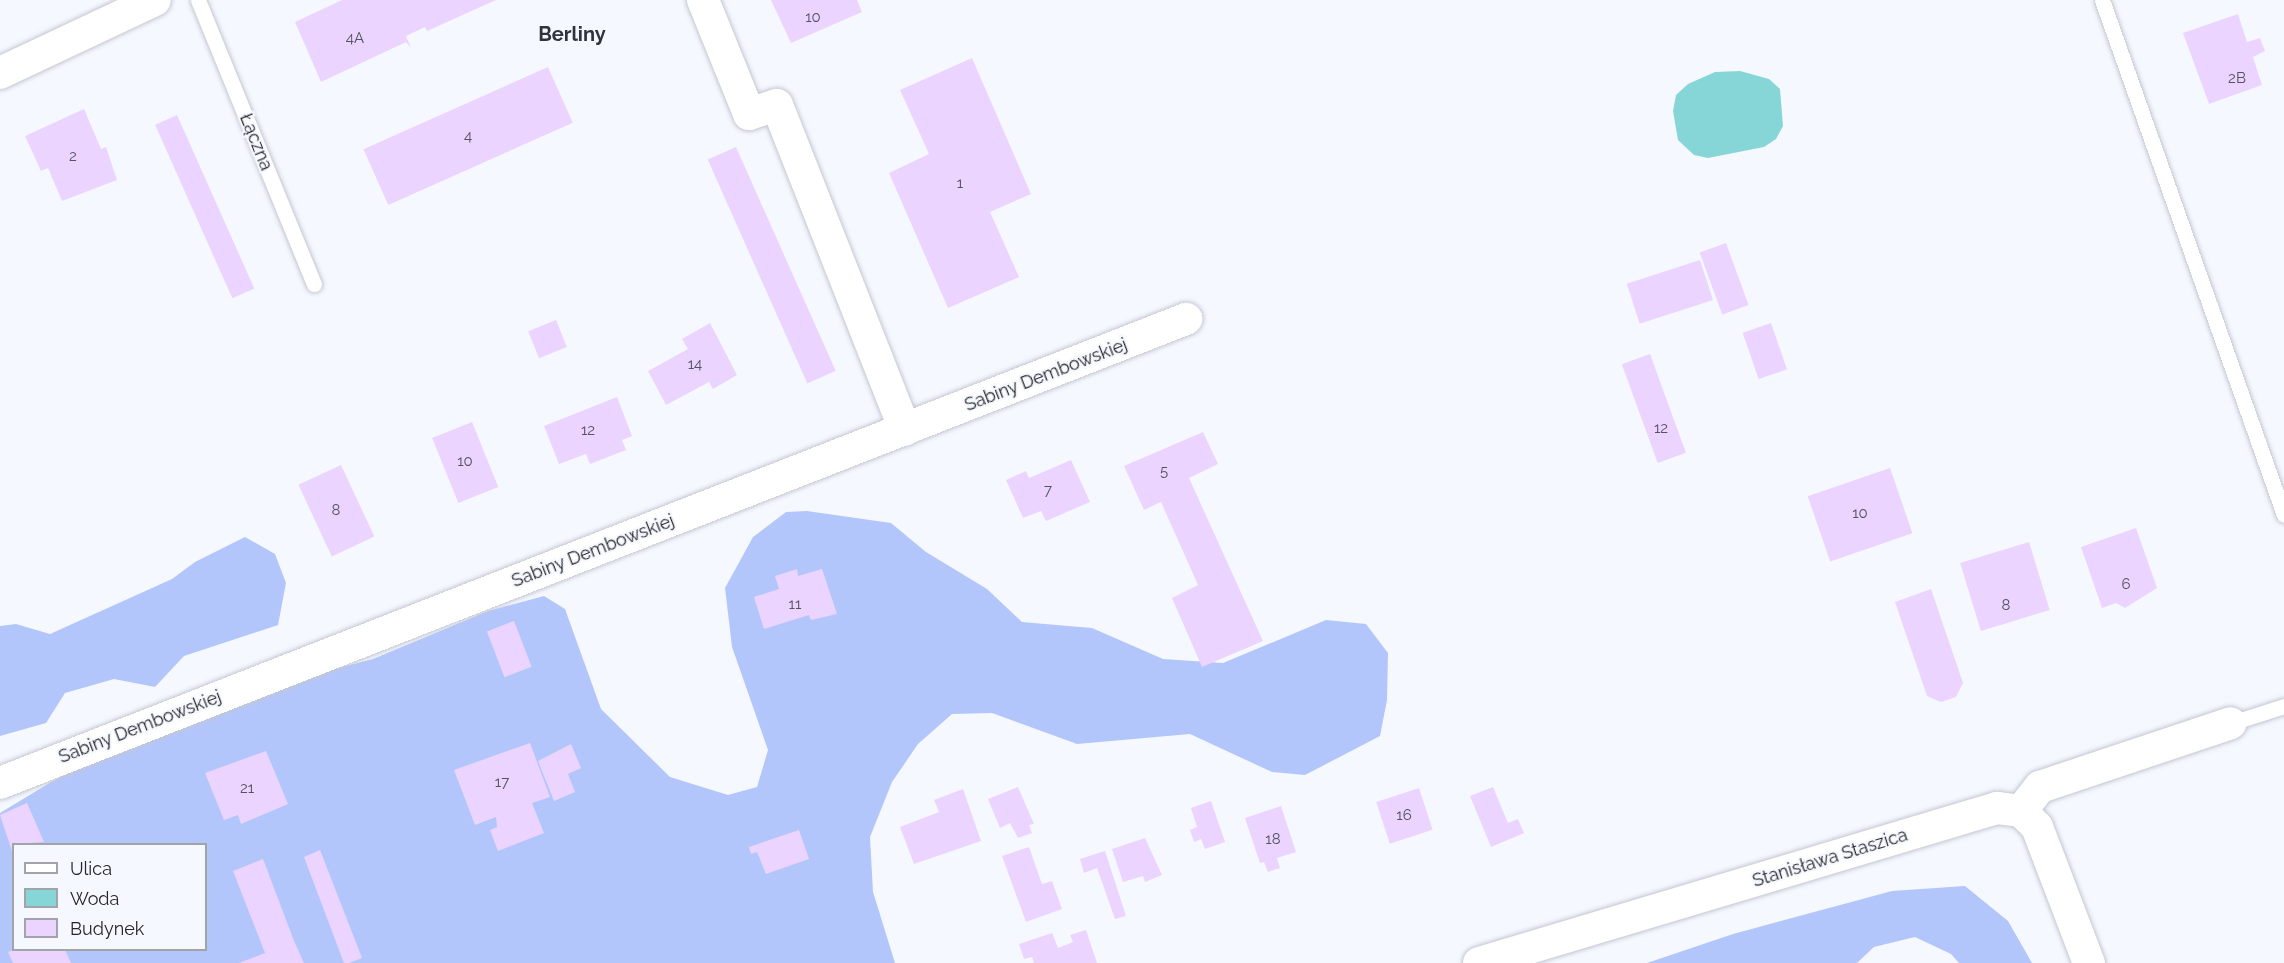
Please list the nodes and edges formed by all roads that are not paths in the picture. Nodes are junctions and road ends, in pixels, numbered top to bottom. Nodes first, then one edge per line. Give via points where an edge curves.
1 (155, 0) edge
2 (198, 0) edge
3 (703, 0) edge
4 (2102, 0) edge
5 (0, 73) edge
6 (314, 284) dead end
7 (1186, 319) dead end
8 (905, 430) junction
9 (2284, 515) edge
10 (2284, 706) edge
11 (2231, 723) joint
12 (0, 783) edge
13 (2020, 811) junction
14 (1479, 963) edge
15 (2089, 963) edge

1 - 5 street
2 - 6 lane, Łączna
3 - 8 street via 748,114 777,105
4 - 9 lane
7 - 8 street, Sabiny Dembowskiej
8 - 12 street, Sabiny Dembowskiej
10 - 11 lane
11 - 13 street via 2040,787
13 - 14 street, Stanisława Staszica via 1997,808
13 - 15 street via 2037,827

